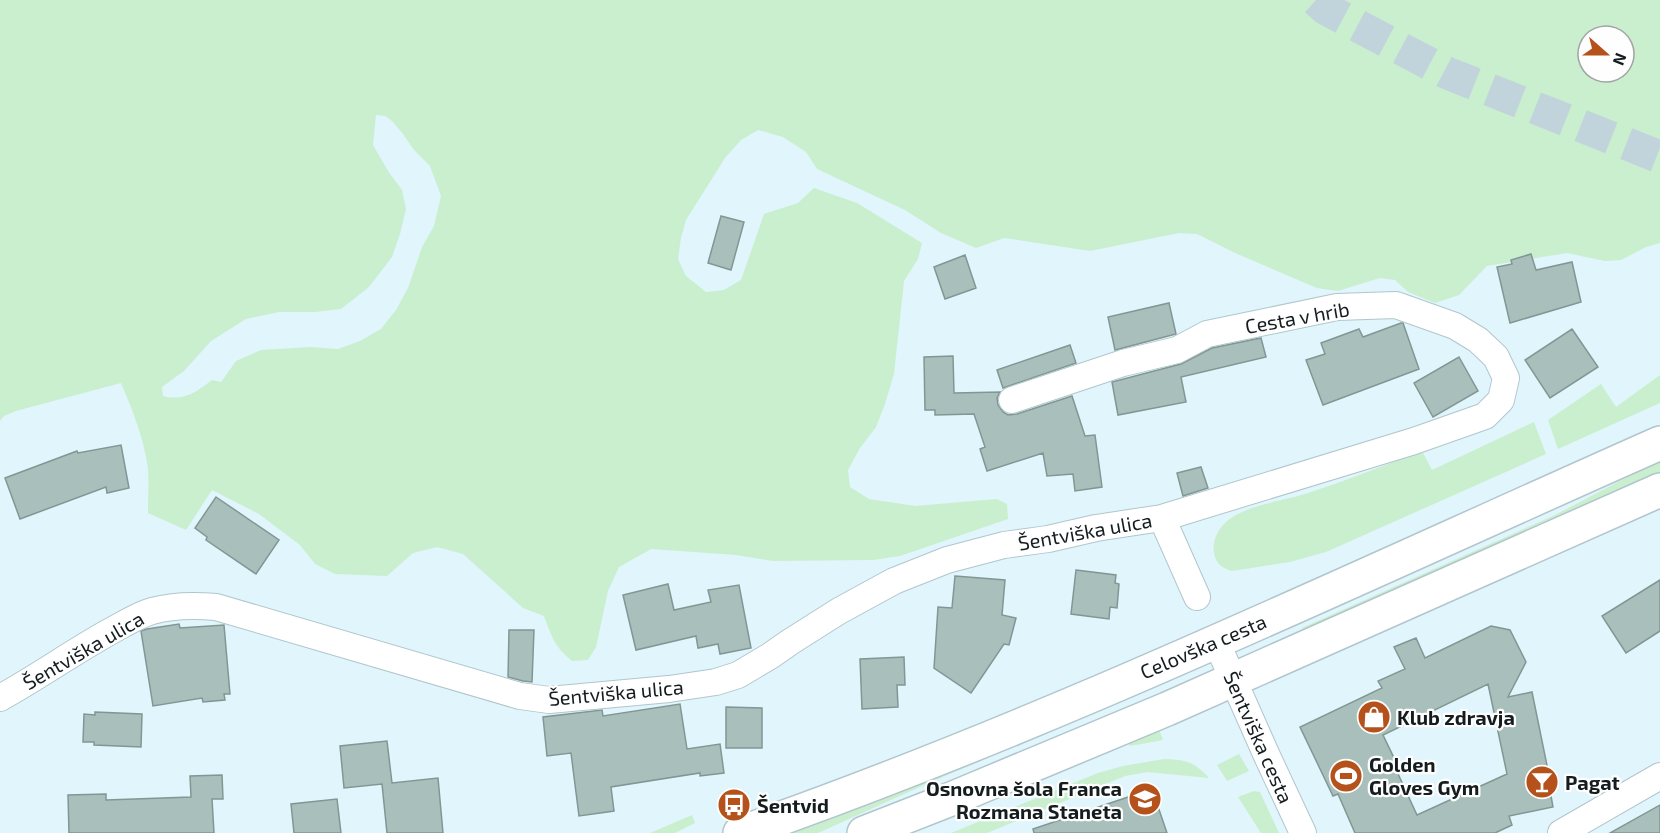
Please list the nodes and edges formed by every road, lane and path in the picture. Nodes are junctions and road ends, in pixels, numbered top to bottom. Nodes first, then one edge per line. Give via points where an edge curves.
1 (1012, 400) dead end
2 (1660, 443) edge
3 (1660, 490) edge
4 (1162, 518) junction
5 (1197, 597) dead end
6 (1216, 641) junction
7 (1233, 679) junction
8 (0, 698) edge
9 (1660, 776) edge
10 (740, 833) edge
11 (864, 833) edge
12 (1303, 833) edge
13 (1561, 833) edge

1 - 4 street, Cesta v hrib via 1124,363 1178,350 1207,334 1337,307 1396,305 1455,326 1496,357 1506,378 1502,399 1485,416
2 - 6 main road, Celovška cesta
3 - 7 main road, Celovška cesta
4 - 5 street
4 - 8 street, Šentviška ulica via 1004,545 947,560 894,581 848,606 738,675 707,684 549,700 520,696 216,607 192,605 150,611 129,621
6 - 7 street, Šentviška cesta
6 - 10 main road, Celovška cesta via 968,747
7 - 11 main road, Celovška cesta
7 - 12 street, Šentviška cesta
9 - 13 street

